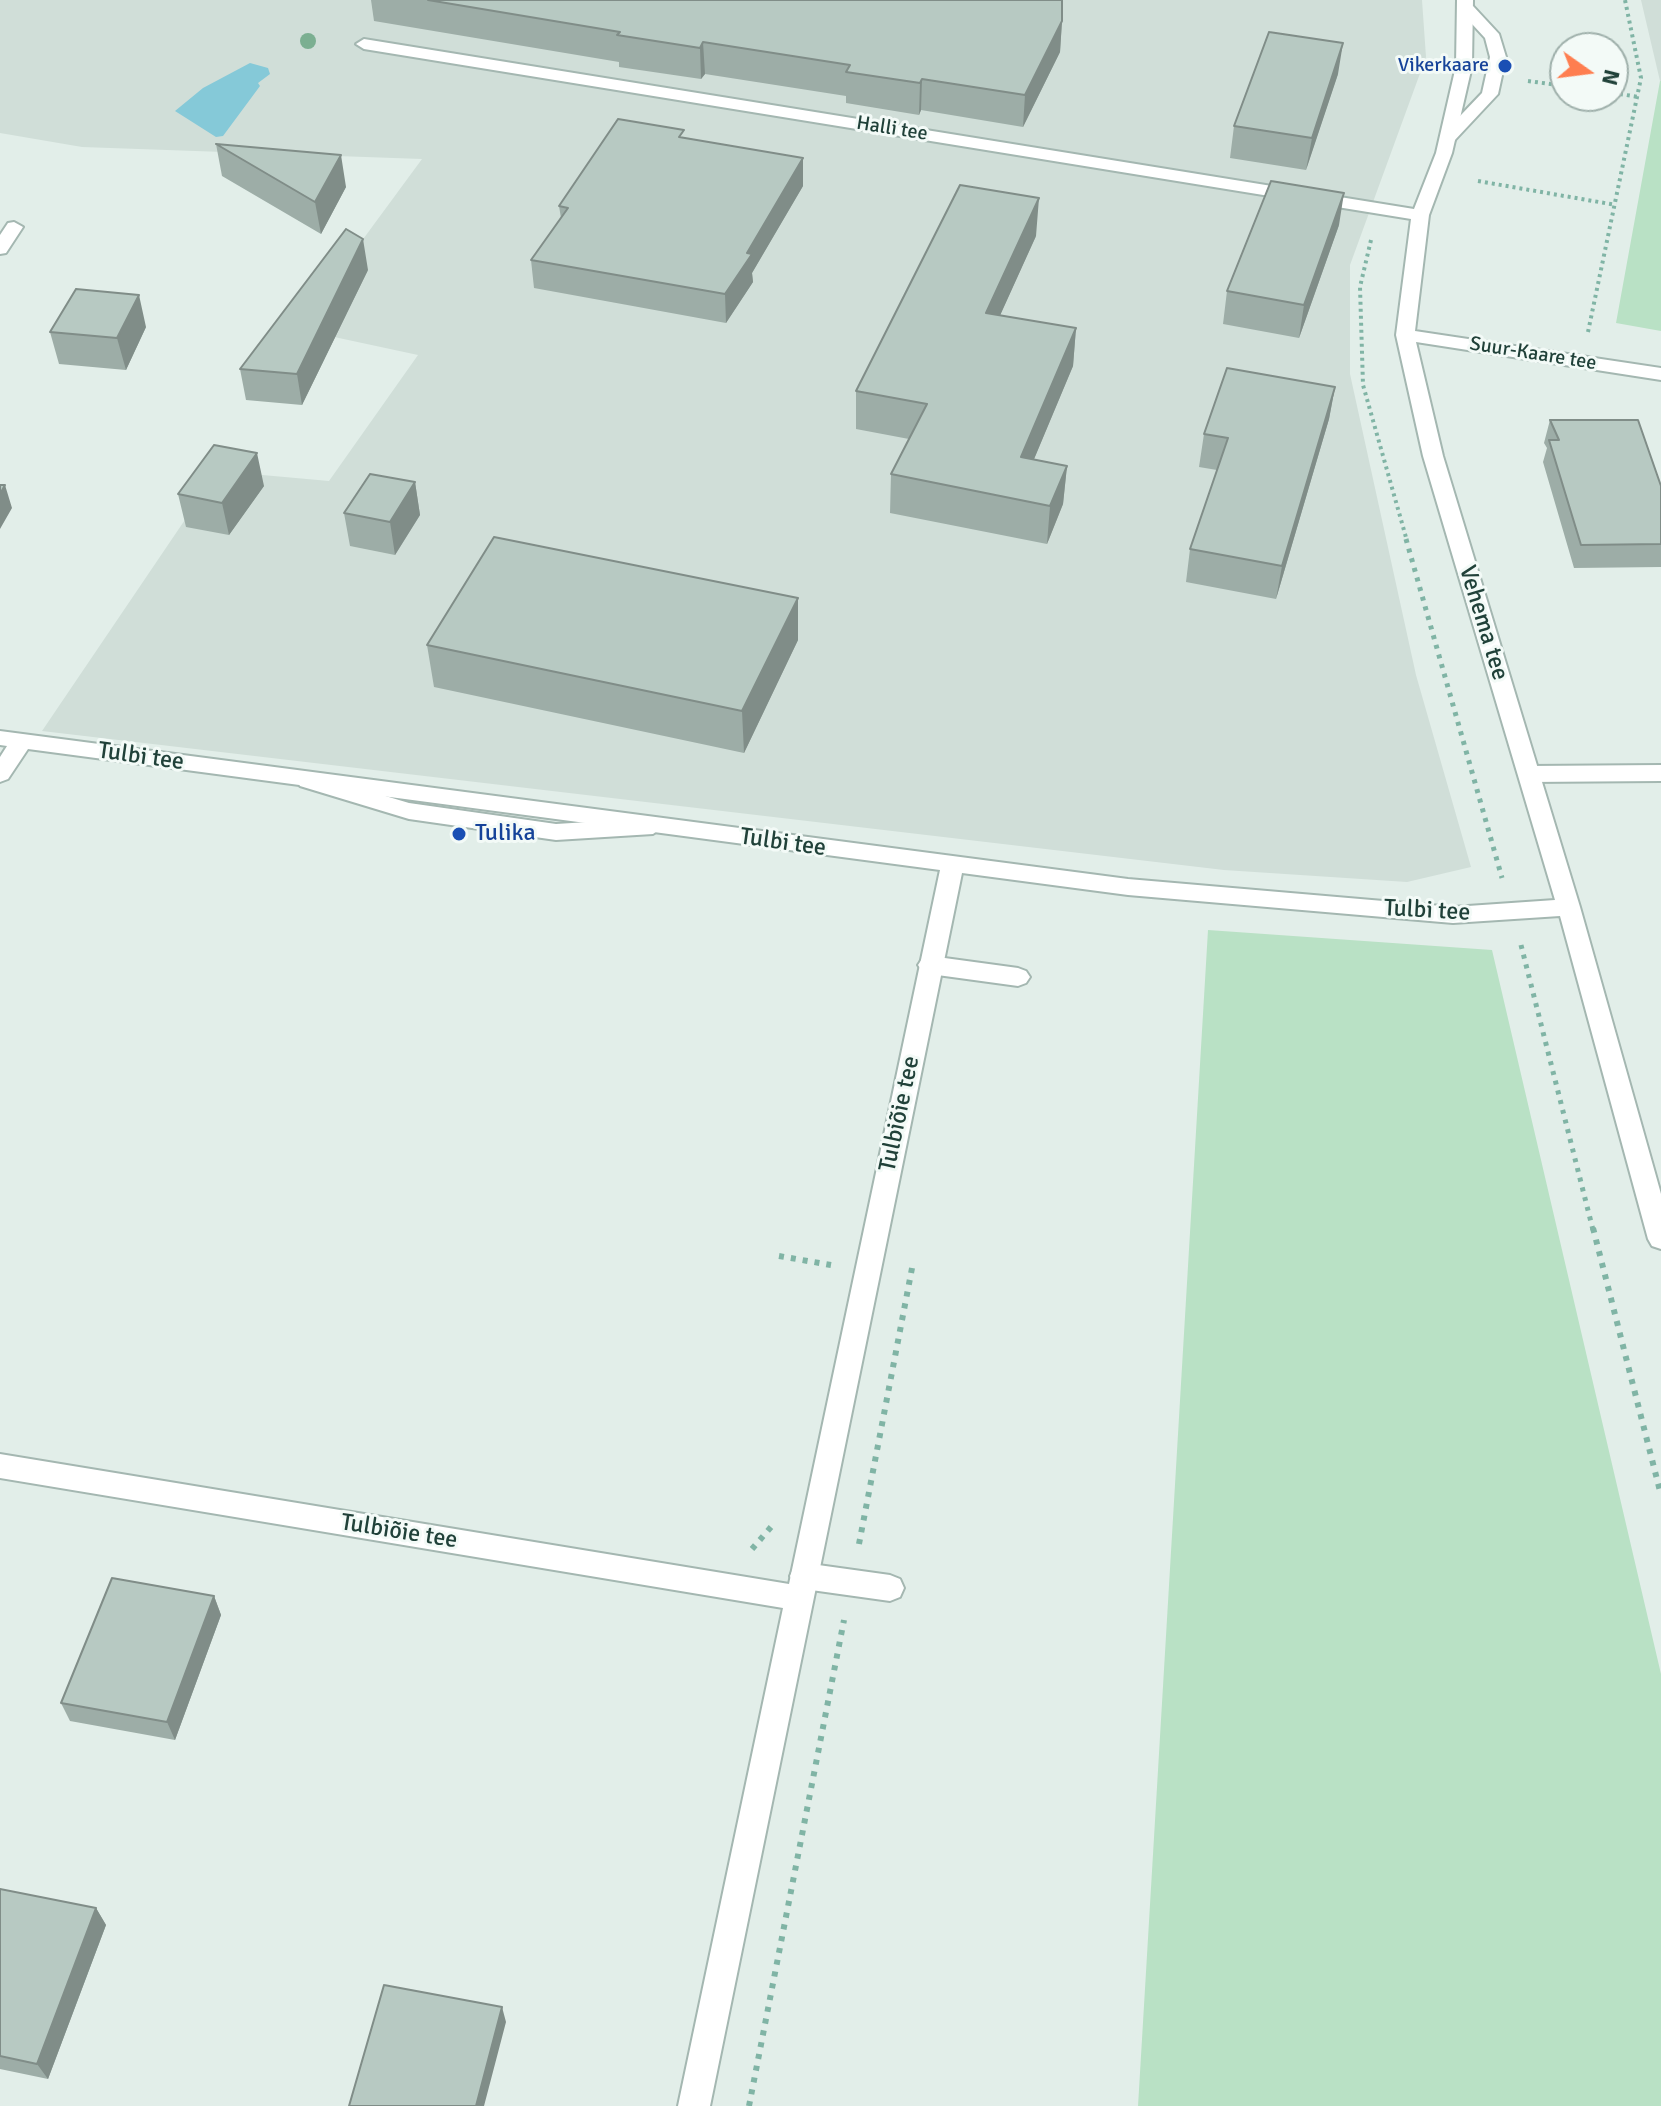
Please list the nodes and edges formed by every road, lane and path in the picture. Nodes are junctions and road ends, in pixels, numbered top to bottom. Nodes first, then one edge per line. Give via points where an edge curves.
1 (1625, 0) edge
2 (1466, 4) edge
3 (364, 44) dead end
4 (1519, 80) dead end
5 (1549, 84) edge
6 (1629, 95) edge
7 (1639, 97) junction
8 (1448, 137) junction
9 (1478, 181) dead end
10 (1616, 205) junction
11 (1420, 215) junction
12 (14, 227) dead end
13 (0, 249) edge
14 (1588, 332) dead end
15 (1405, 335) junction
16 (1661, 374) edge
17 (11, 739) edge
18 (1661, 773) edge
19 (0, 774) edge
20 (1529, 774) junction
21 (952, 866) junction
22 (1569, 907) junction
23 (930, 965) junction
24 (1018, 977) dead end
25 (1661, 1239) edge
26 (833, 1251) dead end
27 (915, 1255) dead end
28 (779, 1256) dead end
29 (830, 1265) junction
30 (867, 1270) junction
31 (827, 1279) dead end
32 (0, 1466) edge
33 (776, 1518) dead end
34 (744, 1551) dead end
35 (851, 1583) junction
36 (801, 1587) junction
37 (890, 1588) dead end
38 (694, 2106) edge
39 (749, 2106) edge

1 - 7 path via 1641,78
2 - 8 street, Vehema tee via 1464,66
2 - 8 street via 1493,37 1498,57 1490,94
3 - 11 street, Halli tee
4 - 5 path
6 - 7 path
7 - 10 path
8 - 11 street, Vehema tee
9 - 10 path
10 - 14 path
11 - 15 street, Vehema tee
12 - 13 street
15 - 16 street, Suur-Kaare tee
15 - 20 street, Vehema tee via 1433,456
17 - 19 street
17 - 21 street, Tulbi tee
18 - 20 street
20 - 22 street, Vehema tee
21 - 22 street, Tulbi tee via 1453,915
21 - 23 street, Tulbiõie tee
22 - 25 street, Vehema tee
23 - 24 street
23 - 30 street, Tulbiõie tee
26 - 29 path
27 - 35 path
28 - 29 path
29 - 30 path
29 - 31 path
30 - 36 street, Tulbiõie tee
32 - 36 street, Tulbiõie tee
33 - 34 path via 758,1546
35 - 36 street
35 - 37 street
35 - 39 path
36 - 38 street, Tulbiõie tee

